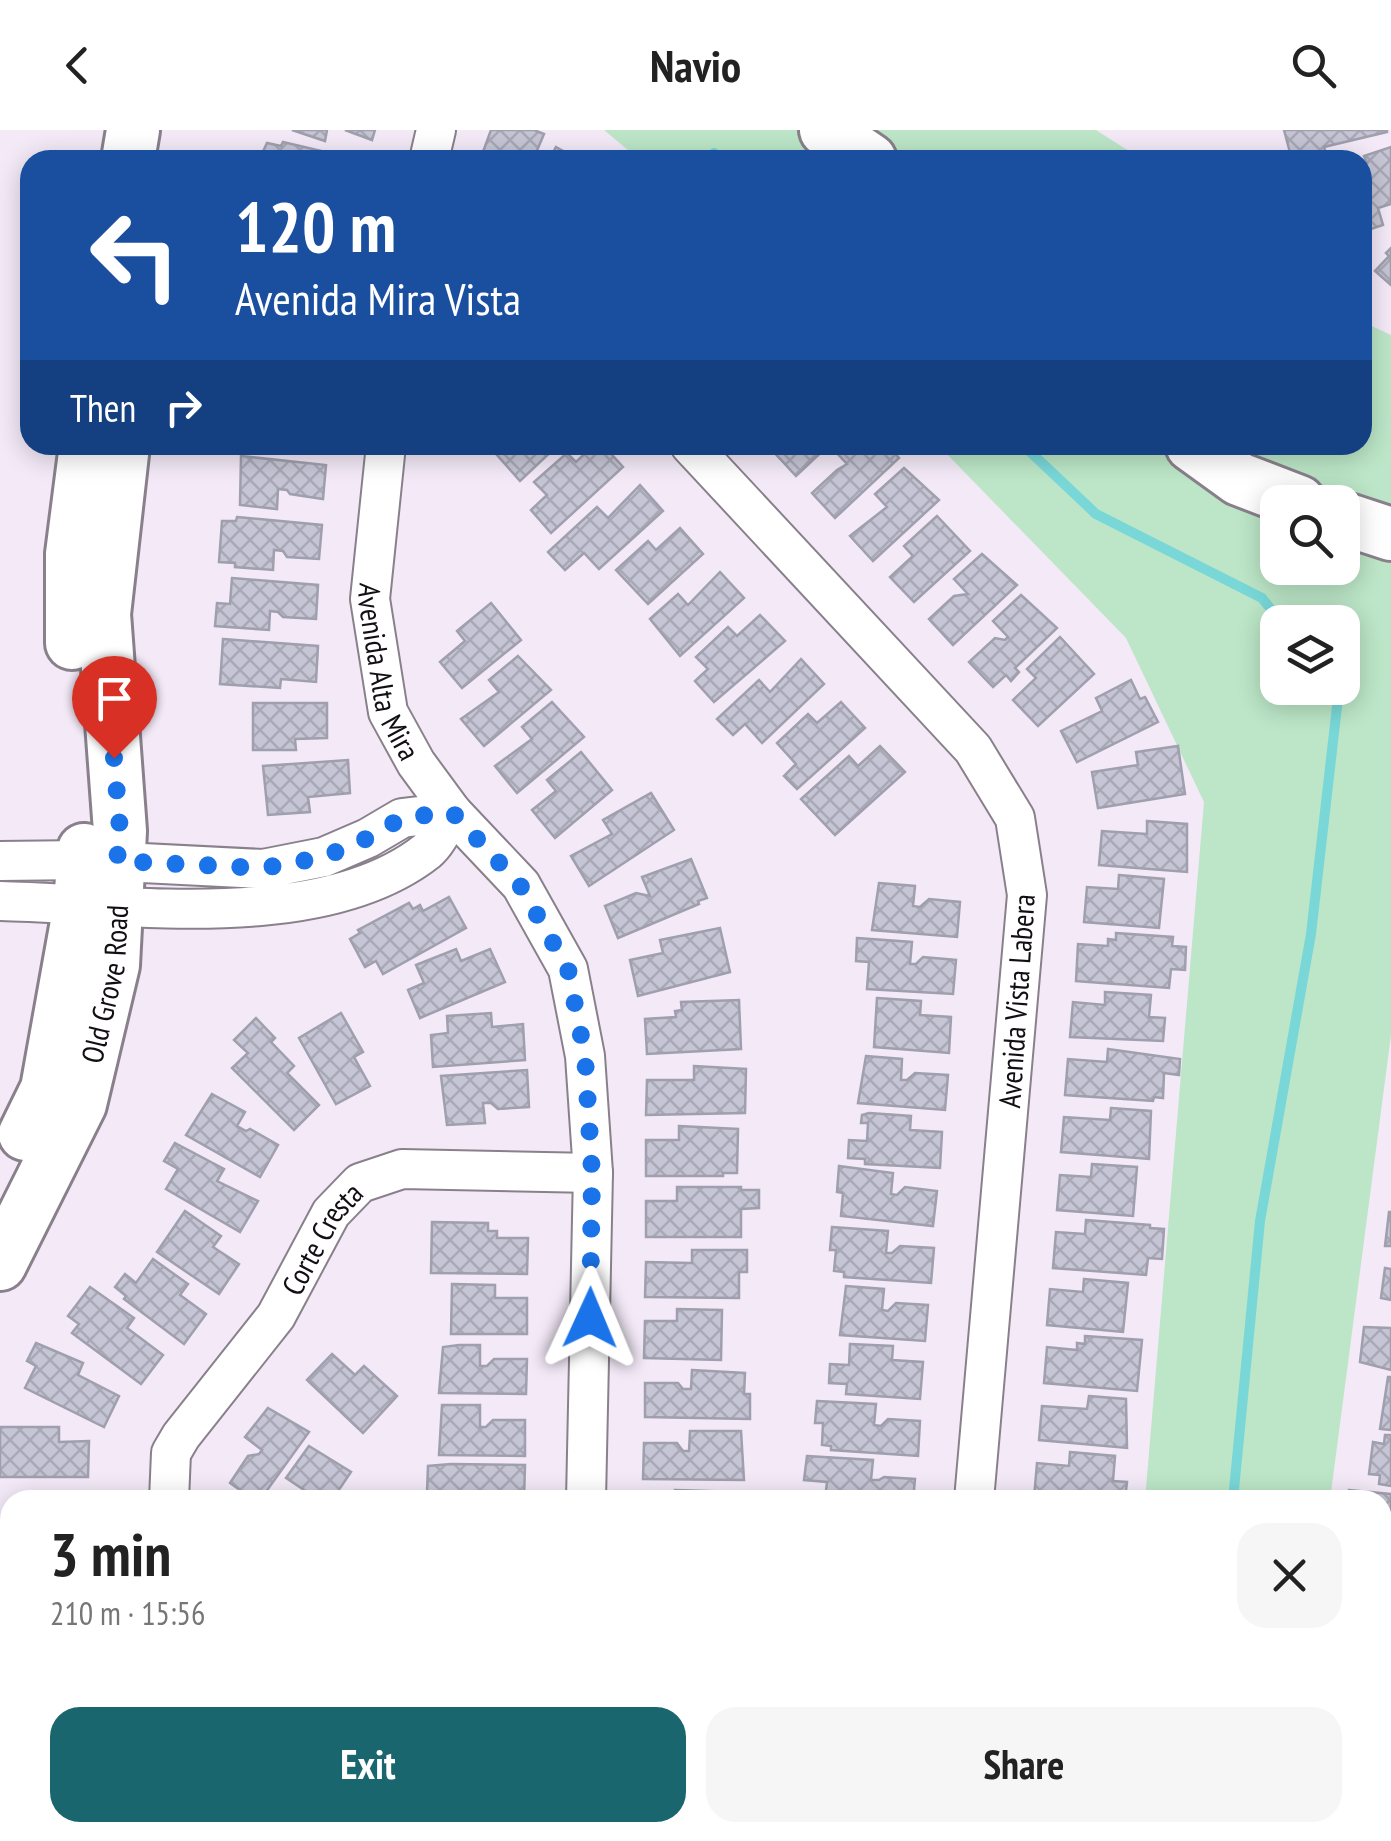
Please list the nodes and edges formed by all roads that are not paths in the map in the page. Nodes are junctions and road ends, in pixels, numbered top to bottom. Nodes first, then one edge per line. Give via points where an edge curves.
1 (826, 130) edge
2 (855, 150) edge
3 (85, 455) edge
4 (121, 455) edge
5 (385, 455) edge
6 (699, 455) edge
7 (1206, 455) edge
8 (1260, 487) edge
9 (1360, 524) edge
10 (1391, 534) edge
11 (452, 812) junction
12 (0, 861) edge
13 (99, 883) junction
14 (0, 901) edge
15 (592, 1173) junction
16 (0, 1186) edge
17 (0, 1264) edge
18 (169, 1490) edge
19 (586, 1490) edge
20 (975, 1490) edge

1 - 2 street
3 - 13 street, Old Grove Road via 71,617 87,825
4 - 13 street, Old Grove Road via 104,614 120,830
5 - 11 street, Avenida Alta Mira via 370,598 388,712
6 - 20 street, Avenida Vista Labera via 973,750 1015,818 1027,895
7 - 8 street
9 - 10 street
11 - 13 street via 430,849 320,900 204,910
11 - 15 street, Avenida Alta Mira via 520,885 568,969 585,1056
12 - 13 street
13 - 14 street
13 - 16 street, Old Grove Road via 47,1089
13 - 17 street, Old Grove Road via 112,965 80,1104
15 - 18 street, Corte Cresta via 402,1168 360,1183 330,1213 276,1316 171,1452
15 - 19 street, Avenida Alta Mira

